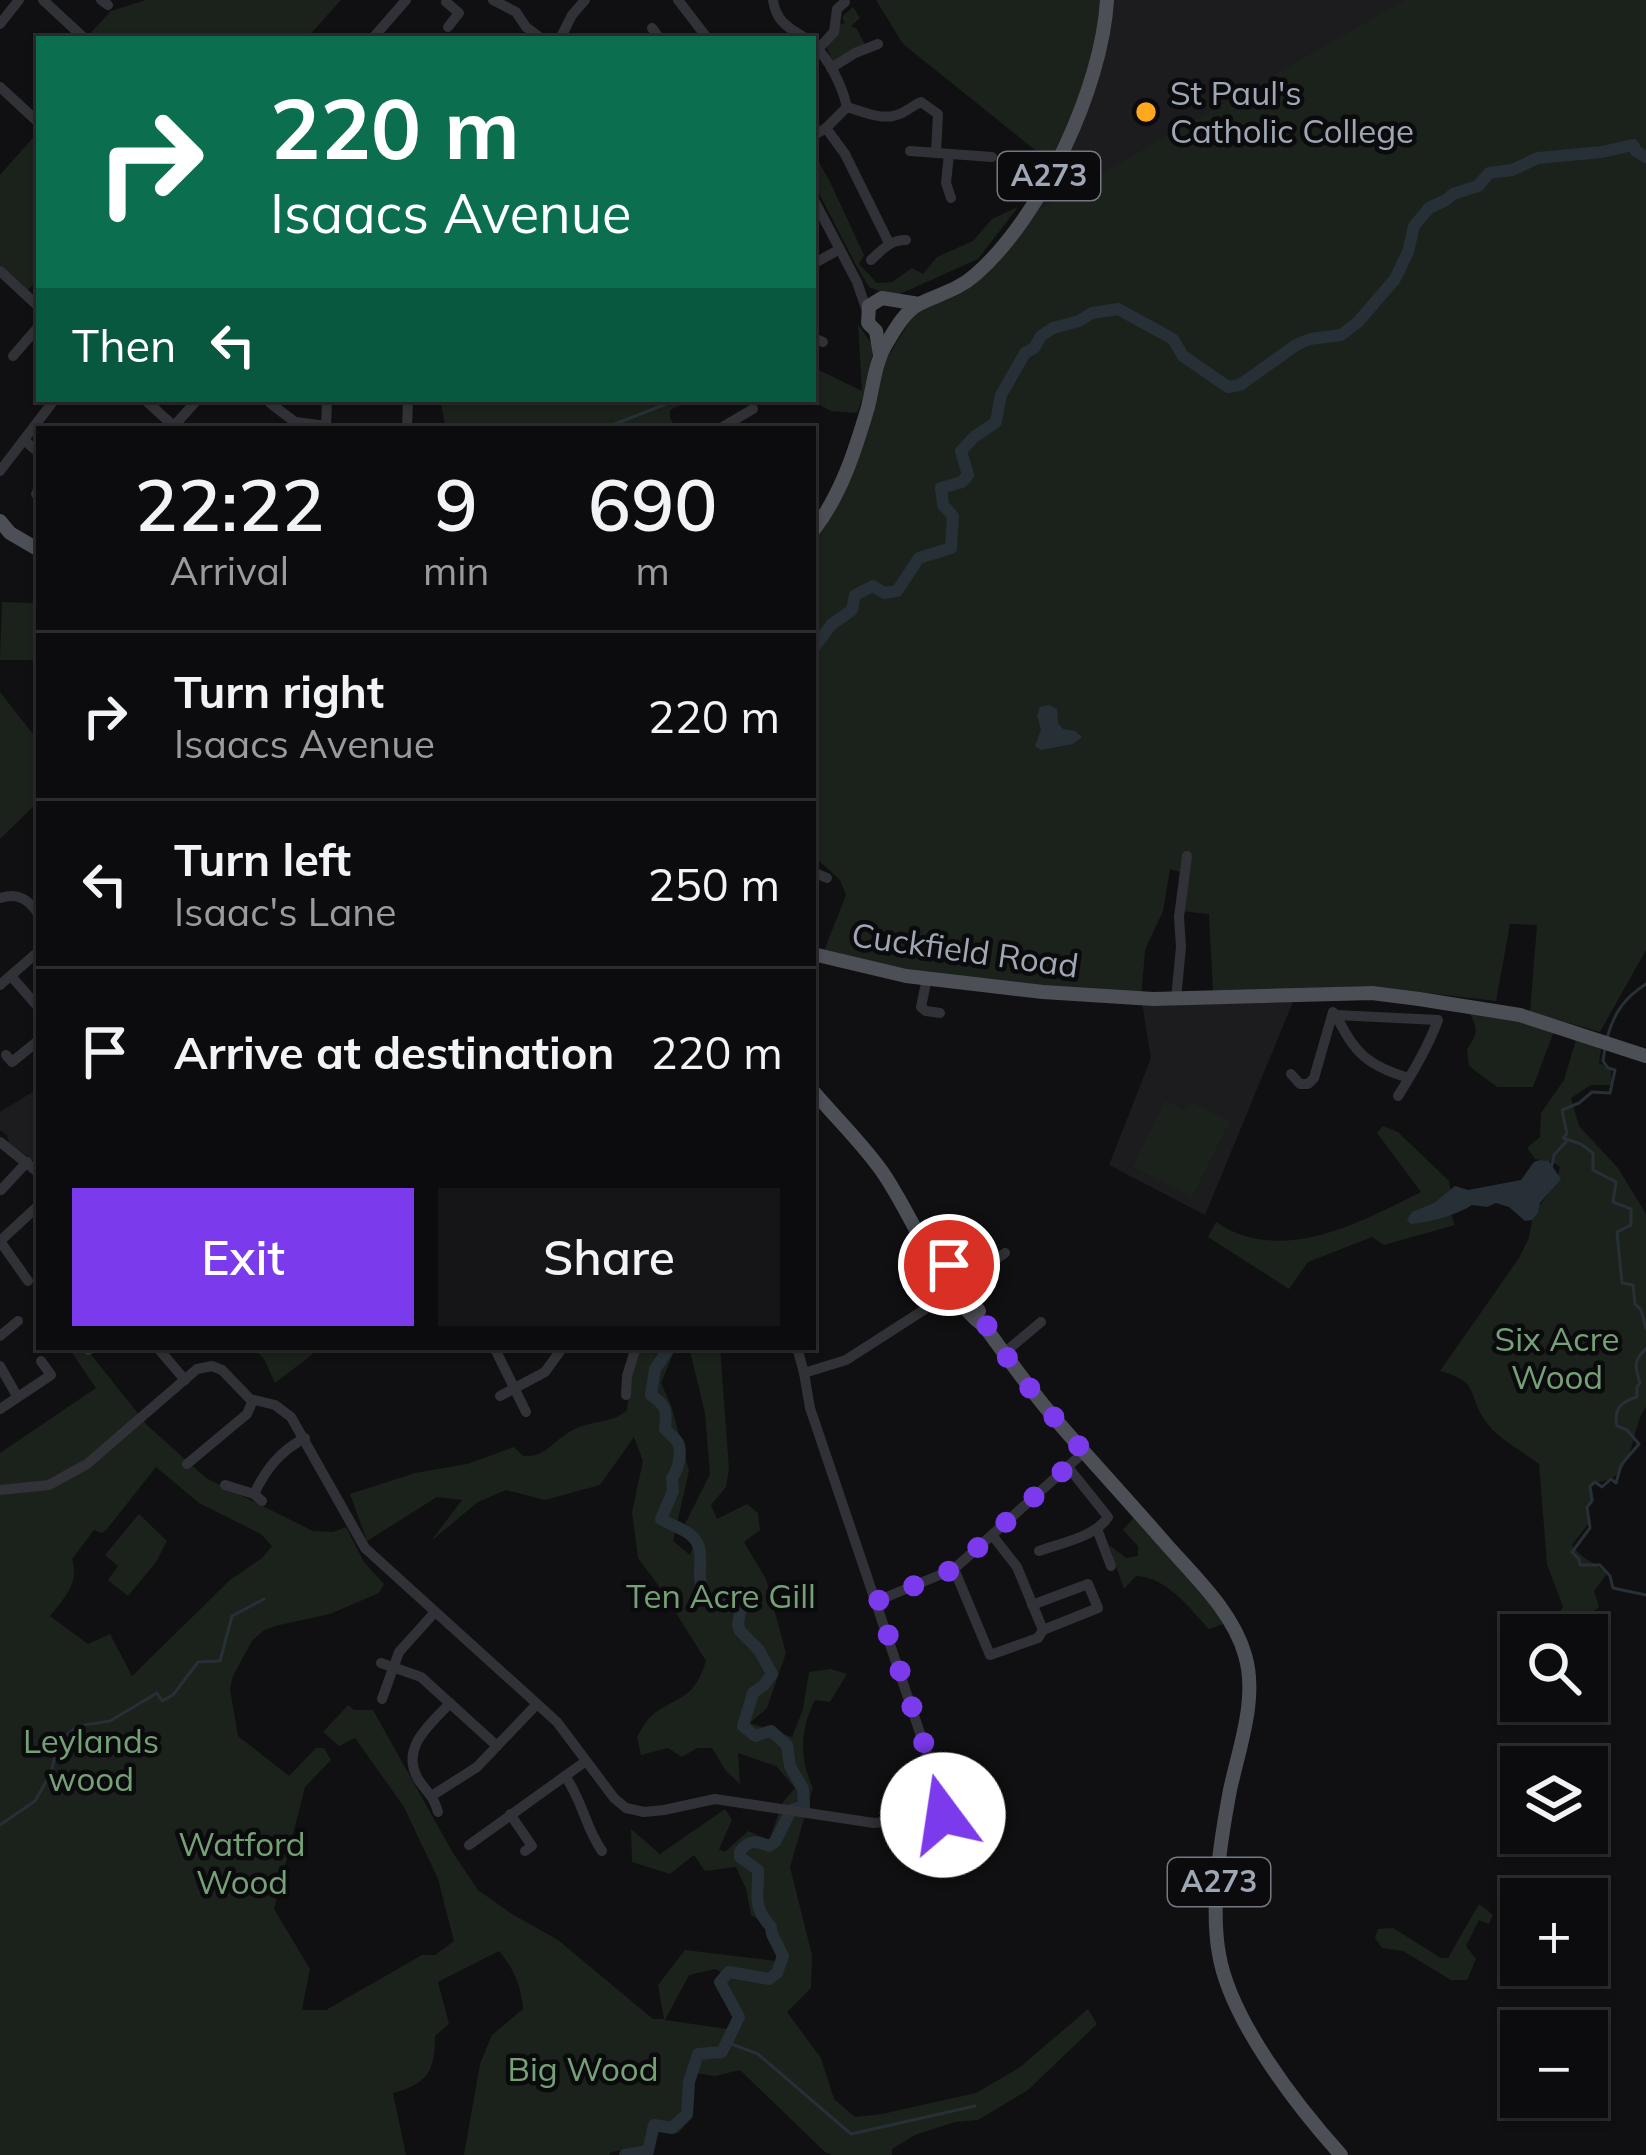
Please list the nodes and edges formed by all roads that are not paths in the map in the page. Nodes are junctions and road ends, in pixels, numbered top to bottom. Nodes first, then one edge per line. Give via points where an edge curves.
1 (20, 0) edge
2 (43, 0) edge
3 (406, 0) edge
4 (493, 0) edge
5 (585, 0) edge
6 (698, 0) edge
7 (773, 0) edge
8 (1107, 0) edge
9 (845, 2) edge
10 (452, 3) edge
11 (510, 3) edge
12 (682, 5) edge
13 (0, 24) edge
14 (448, 27) dead end
15 (82, 36) edge
16 (375, 36) edge
17 (538, 36) edge
18 (562, 36) edge
19 (705, 36) edge
20 (794, 36) edge
21 (816, 42) edge
22 (878, 44) dead end
23 (816, 48) edge
24 (831, 68) junction
25 (0, 87) edge
26 (847, 107) junction
27 (938, 114) junction
28 (952, 115) dead end
29 (36, 120) edge
30 (826, 128) junction
31 (816, 134) edge
32 (910, 151) dead end
33 (942, 153) junction
34 (992, 158) dead end
35 (950, 198) dead end
36 (816, 204) edge
37 (906, 240) dead end
38 (889, 244) junction
39 (840, 249) junction
40 (872, 260) dead end
41 (816, 262) edge
42 (0, 271) edge
43 (879, 303) junction
44 (36, 304) edge
45 (920, 304) junction
46 (899, 323) junction
47 (36, 329) edge
48 (876, 331) junction
49 (880, 355) junction
50 (13, 356) dead end
51 (53, 402) edge
52 (147, 402) edge
53 (196, 402) edge
54 (270, 403) dead end
55 (753, 409) dead end
56 (175, 426) edge
57 (177, 426) edge
58 (316, 426) edge
59 (724, 426) edge
60 (24, 440) junction
61 (36, 450) edge
62 (0, 471) edge
63 (816, 524) edge
64 (5, 527) edge
65 (0, 548) edge
66 (36, 548) edge
67 (1187, 856) dead end
68 (816, 873) edge
69 (827, 878) dead end
70 (0, 898) edge
71 (36, 912) edge
72 (36, 955) edge
73 (816, 955) edge
74 (11, 976) junction
75 (927, 979) junction
76 (0, 986) edge
77 (1326, 996) junction
78 (1176, 999) junction
79 (36, 1005) edge
80 (940, 1013) dead end
81 (1335, 1013) junction
82 (36, 1042) edge
83 (1641, 1053) edge
84 (6, 1055) dead end
85 (1291, 1074) dead end
86 (1409, 1078) junction
87 (816, 1094) edge
88 (1398, 1096) dead end
89 (0, 1142) edge
90 (27, 1162) junction
91 (36, 1170) edge
92 (1, 1190) edge
93 (36, 1208) edge
94 (27, 1216) junction
95 (36, 1224) edge
96 (0, 1241) edge
97 (1005, 1253) dead end
98 (28, 1281) dead end
99 (956, 1286) junction
100 (18, 1321) dead end
101 (1041, 1322) dead end
102 (1028, 1332) junction
103 (0, 1336) edge
104 (1036, 1345) dead end
105 (160, 1350) edge
106 (496, 1350) edge
107 (561, 1350) edge
108 (635, 1350) edge
109 (798, 1350) edge
110 (1004, 1353) junction
111 (41, 1361) dead end
112 (0, 1366) edge
113 (804, 1373) junction
114 (50, 1375) junction
115 (185, 1380) junction
116 (61, 1389) dead end
117 (515, 1389) junction
118 (626, 1395) dead end
119 (17, 1396) junction
120 (500, 1396) dead end
121 (253, 1400) junction
122 (0, 1408) edge
123 (526, 1412) dead end
124 (304, 1438) junction
125 (1084, 1452) junction
126 (188, 1463) dead end
127 (1068, 1467) junction
128 (225, 1484) dead end
129 (0, 1490) edge
130 (1096, 1529) junction
131 (992, 1534) junction
132 (1039, 1551) dead end
133 (1111, 1566) dead end
134 (954, 1569) junction
135 (877, 1601) junction
136 (1032, 1605) junction
137 (435, 1612) junction
138 (1042, 1630) junction
139 (387, 1664) junction
140 (382, 1699) dead end
141 (450, 1703) junction
142 (537, 1704) junction
143 (497, 1746) junction
144 (586, 1761) junction
145 (565, 1776) junction
146 (433, 1795) junction
147 (439, 1812) dead end
148 (510, 1814) junction
149 (469, 1845) dead end
150 (525, 1851) dead end
151 (582, 1853) dead end
152 (1341, 2155) edge

1 - 13 street
2 - 15 street
3 - 16 street
4 - 11 street
5 - 18 street
6 - 12 street
7 - 20 street via 779,30
8 - 45 main road, A273 via 1086,100 1032,205 974,276
9 - 21 street via 834,32
10 - 14 street via 459,14
11 - 17 street
12 - 19 street
22 - 24 street
23 - 24 street
24 - 26 street
25 - 29 street
26 - 27 street via 884,117 904,112 913,98
26 - 30 street
27 - 28 street
27 - 33 street
30 - 31 street
30 - 38 street
32 - 33 street
33 - 34 street
33 - 35 street
36 - 39 street
37 - 38 street
38 - 40 street
39 - 41 street
39 - 43 street
42 - 44 street
43 - 45 main road
43 - 46 main road via 900,306
43 - 48 main road via 868,322
45 - 46 main road, A273
46 - 48 main road via 886,334
46 - 49 main road, A273
47 - 50 street
48 - 49 main road, A273
49 - 63 main road, A273 via 849,467
51 - 60 street
52 - 56 street
53 - 57 street
54 - 58 street
55 - 59 street
60 - 61 street
60 - 62 street
64 - 65 street
64 - 66 main road
67 - 78 street
68 - 69 street
70 - 71 street via 18,896
72 - 74 street
73 - 75 main road, Cuckfield Road
74 - 76 street
74 - 79 street
75 - 78 main road, Cuckfield Road
75 - 80 street via 920,1006
77 - 78 main road, Cuckfield Road
77 - 81 street
77 - 83 main road via 1372,994 1502,1012
81 - 85 street via 1314,1078 1300,1084
81 - 86 street via 1360,1055
81 - 86 street via 1438,1020
82 - 84 street via 12,1062
86 - 88 street
87 - 99 main road, A273 via 879,1167 932,1260
89 - 90 street
90 - 91 street
90 - 92 street
93 - 94 street
94 - 95 street
94 - 96 street
96 - 98 street
97 - 99 street
99 - 110 main road, A273
99 - 113 street via 846,1360
100 - 103 street
101 - 102 street
102 - 104 street
102 - 110 street
105 - 115 street
106 - 117 street
107 - 117 street via 545,1372
108 - 118 street
109 - 113 street
110 - 125 main road, A273
111 - 114 street
112 - 119 street
113 - 135 street
114 - 116 street
114 - 119 street
115 - 121 street via 212,1366
115 - 129 street via 87,1464 50,1484
117 - 120 street
117 - 123 street
119 - 122 street
121 - 124 street via 283,1409
121 - 126 street
124 - 128 street via 262,1477 258,1497
124 - 137 street via 365,1548
125 - 127 street
125 - 152 main road, A273 via 1211,1595 1245,1653 1249,1699 1216,1900 1218,1952 1264,2053
127 - 130 street via 1108,1517
127 - 131 street
130 - 132 street
130 - 133 street
131 - 134 street
131 - 136 street
134 - 135 street
134 - 138 street via 990,1655
135 - 144 street via 945,1811 936,1818 874,1823 716,1799 644,1812 614,1798
136 - 138 street
136 - 138 street via 1088,1584 1098,1608
137 - 139 street
137 - 142 street
139 - 140 street
139 - 141 street via 421,1677
141 - 143 street
141 - 146 street via 411,1750 418,1779
142 - 143 street
142 - 144 street
143 - 146 street
144 - 145 street
145 - 148 street
145 - 151 street via 599,1847
146 - 147 street
148 - 149 street
148 - 150 street via 532,1846

